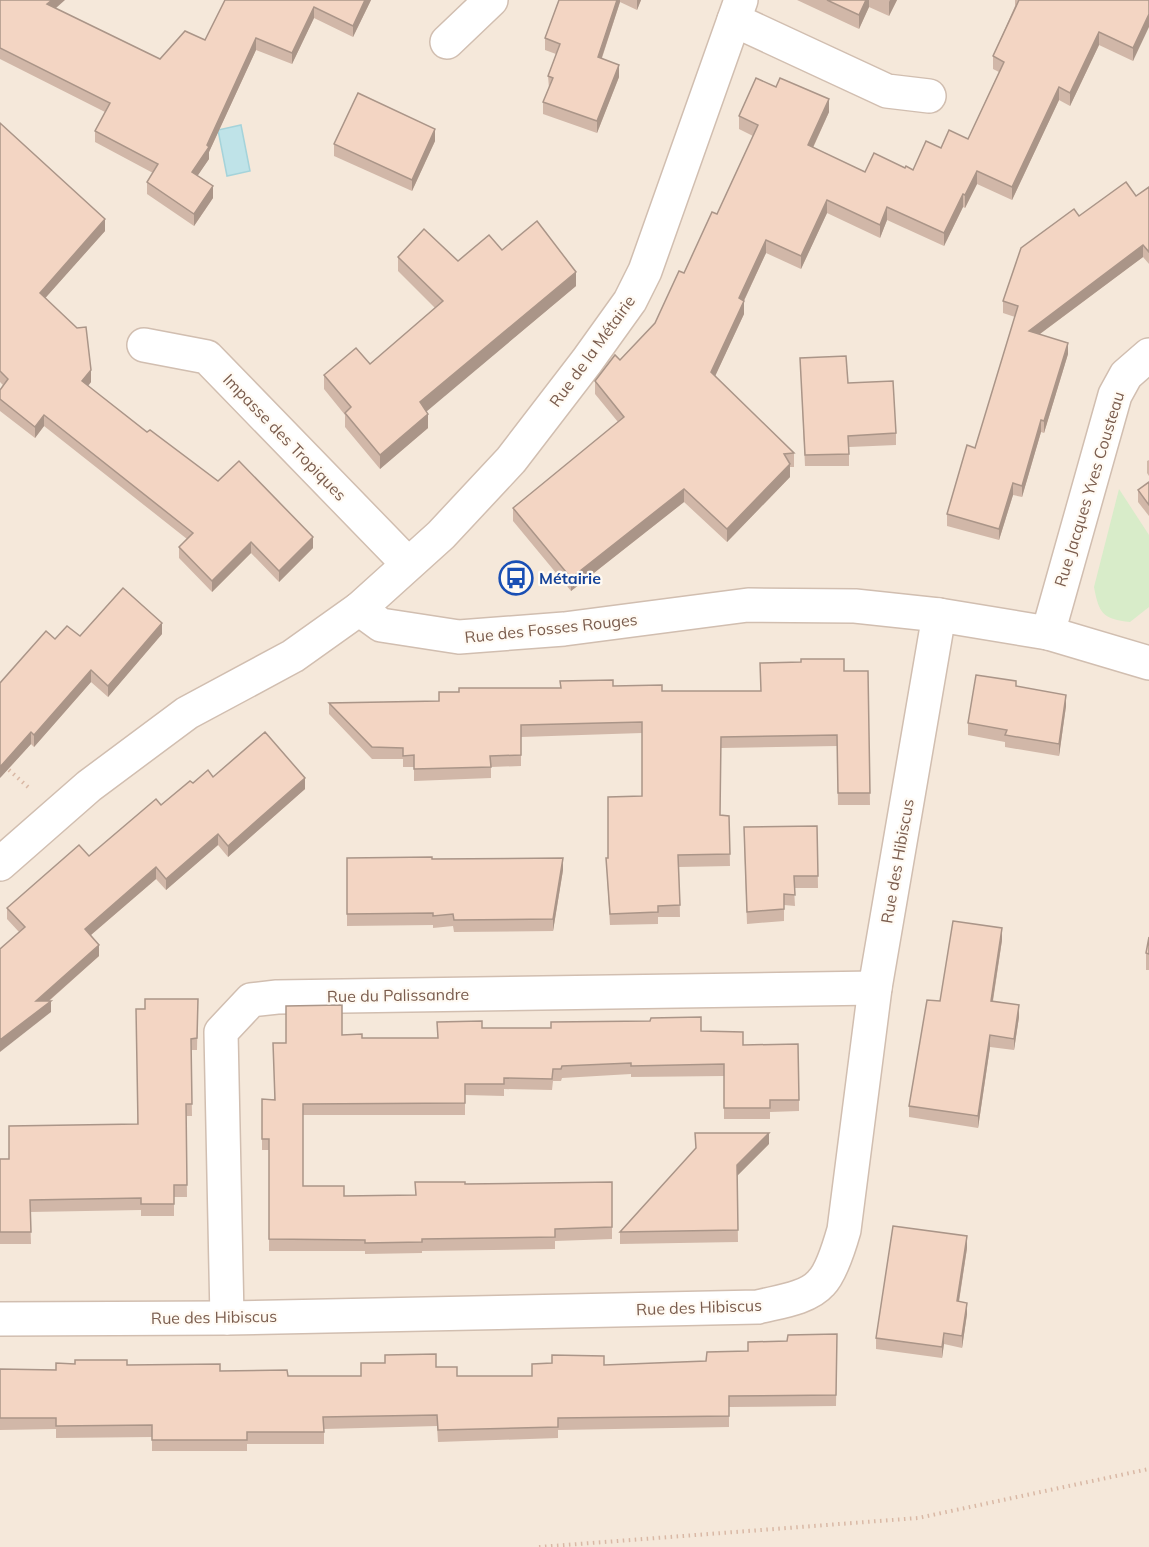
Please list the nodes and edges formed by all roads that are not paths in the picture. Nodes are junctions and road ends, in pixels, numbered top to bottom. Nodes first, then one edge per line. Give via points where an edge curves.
1 (491, 0) edge
2 (737, 10) edge
3 (447, 42) dead end
4 (929, 96) dead end
5 (144, 345) dead end
6 (1149, 355) edge
7 (408, 564) junction
8 (359, 609) junction
9 (939, 615) junction
10 (1048, 633) junction
11 (1149, 663) edge
12 (0, 864) edge
13 (875, 988) junction
14 (227, 1318) junction
15 (0, 1319) edge

1 - 3 street
2 - 4 street via 887,91
2 - 7 street, Rue de la Métairie via 645,271 630,301 511,460 441,535
5 - 7 street, Impasse des Tropiques via 207,357
6 - 10 street, Rue Jacques Yves Cousteau via 1126,375 1115,395
7 - 8 street, Rue de la Métairie
8 - 9 street, Rue des Fosses Rouges via 381,625 459,637 748,605 855,606
8 - 12 street via 293,656 188,713 89,786
9 - 10 street, Rue des Fosses Rouges
9 - 13 street, Rue des Hibiscus
10 - 11 street, Rue des Fosses Rouges
13 - 14 street, Rue des Hibiscus via 844,1230 821,1283 805,1294 758,1307
13 - 14 street, Rue du Palissandre via 251,999 222,1032
14 - 15 street, Rue des Hibiscus

